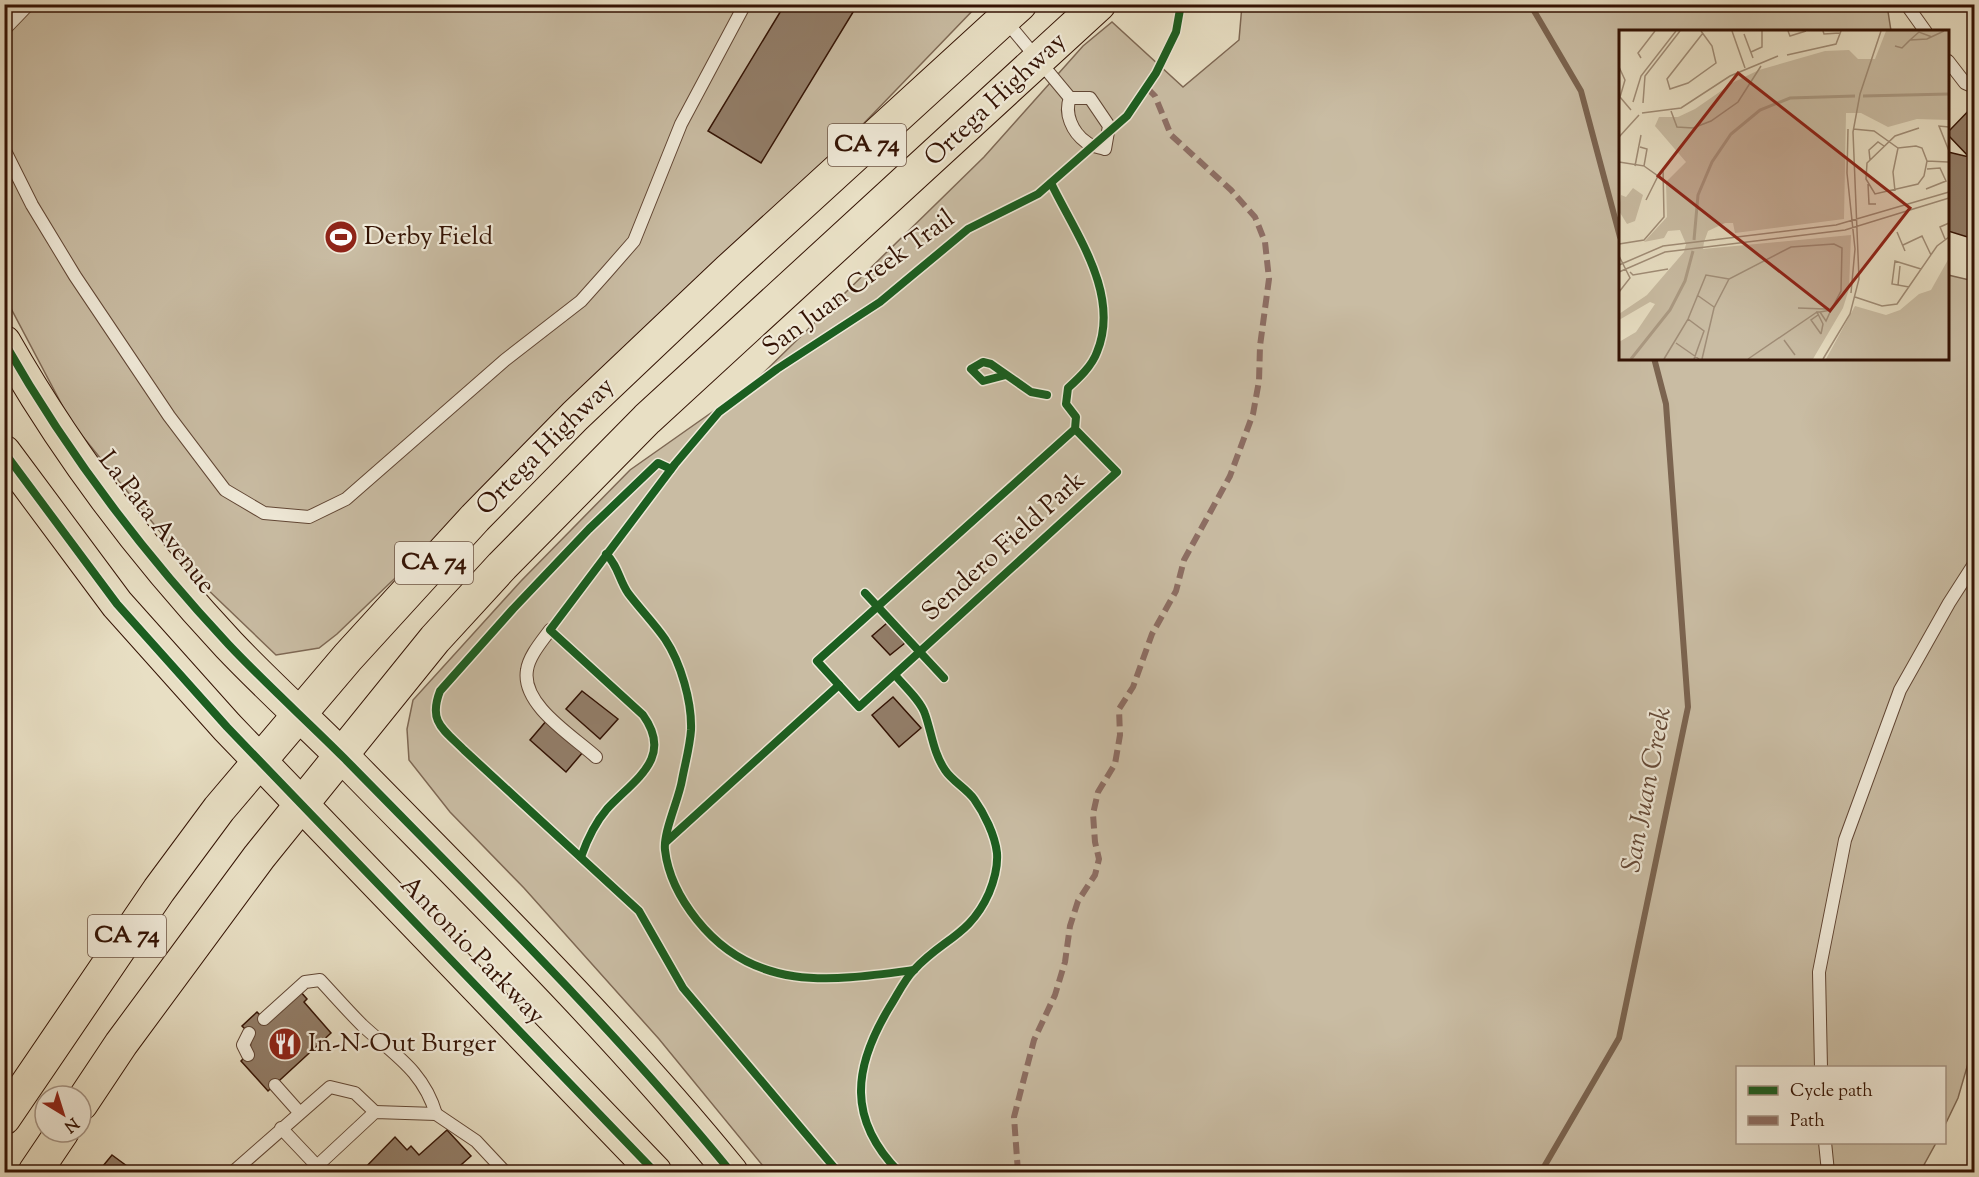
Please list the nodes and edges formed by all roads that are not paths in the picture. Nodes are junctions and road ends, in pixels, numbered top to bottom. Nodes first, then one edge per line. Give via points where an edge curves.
1 (29, 4) edge
2 (745, 4) edge
3 (1098, 4) edge
4 (1906, 4) edge
5 (1013, 12) edge
6 (4, 30) edge
7 (1925, 30) edge
8 (1039, 61) junction
9 (1949, 63) edge
10 (1974, 87) edge
11 (1070, 98) dead end
12 (4, 149) edge
13 (4, 342) edge
14 (4, 452) edge
15 (1974, 564) edge
16 (550, 630) dead end
17 (298, 714) junction
18 (341, 755) junction
19 (596, 757) dead end
20 (259, 760) junction
21 (301, 806) junction
22 (264, 1019) dead end
23 (249, 1033) dead end
24 (248, 1055) dead end
25 (1821, 1066) edge
26 (275, 1085) dead end
27 (93, 1087) edge
28 (299, 1112) junction
29 (375, 1112) junction
30 (436, 1114) junction
31 (4, 1118) edge
32 (281, 1128) junction
33 (54, 1144) edge
34 (1826, 1144) edge
35 (35, 1173) edge
36 (233, 1173) edge
37 (505, 1173) edge
38 (655, 1173) edge
39 (731, 1173) edge
40 (1828, 1173) edge

1 - 6 lane
2 - 12 lane via 681,124 634,241 581,301 505,360 346,499 309,517 264,513 225,490 75,276
3 - 8 main road, Ortega Highway / CA 74
4 - 7 lane
5 - 8 lane
5 - 17 main road, Ortega Highway / CA 74 via 575,416 467,527
8 - 11 lane
8 - 18 main road, Ortega Highway / CA 74 via 714,356 565,499 435,639
9 - 10 lane
13 - 17 main road, La Pata Avenue via 54,424 165,574
14 - 20 main road via 117,604
15 - 25 lane via 1900,690 1845,840 1819,972
16 - 19 lane via 527,668 526,687 534,702
17 - 18 main road, La Pata Avenue
17 - 20 main road, Ortega Highway / CA 74
18 - 21 main road, Ortega Highway / CA 74
18 - 39 main road, Antonio Parkway via 647,1071
20 - 21 main road, Antonio Parkway
20 - 31 main road, Ortega Highway / CA 74 via 159,890
21 - 27 main road, Ortega Highway / CA 74 via 176,967
21 - 38 main road, Antonio Parkway
22 - 30 lane via 305,982 320,980 398,1055 430,1092
23 - 24 lane via 243,1045
26 - 28 lane
28 - 29 lane via 330,1087 355,1093
28 - 32 lane
29 - 30 lane
29 - 32 lane via 317,1166
30 - 37 lane via 476,1141
32 - 36 lane
33 - 35 main road
34 - 40 lane

